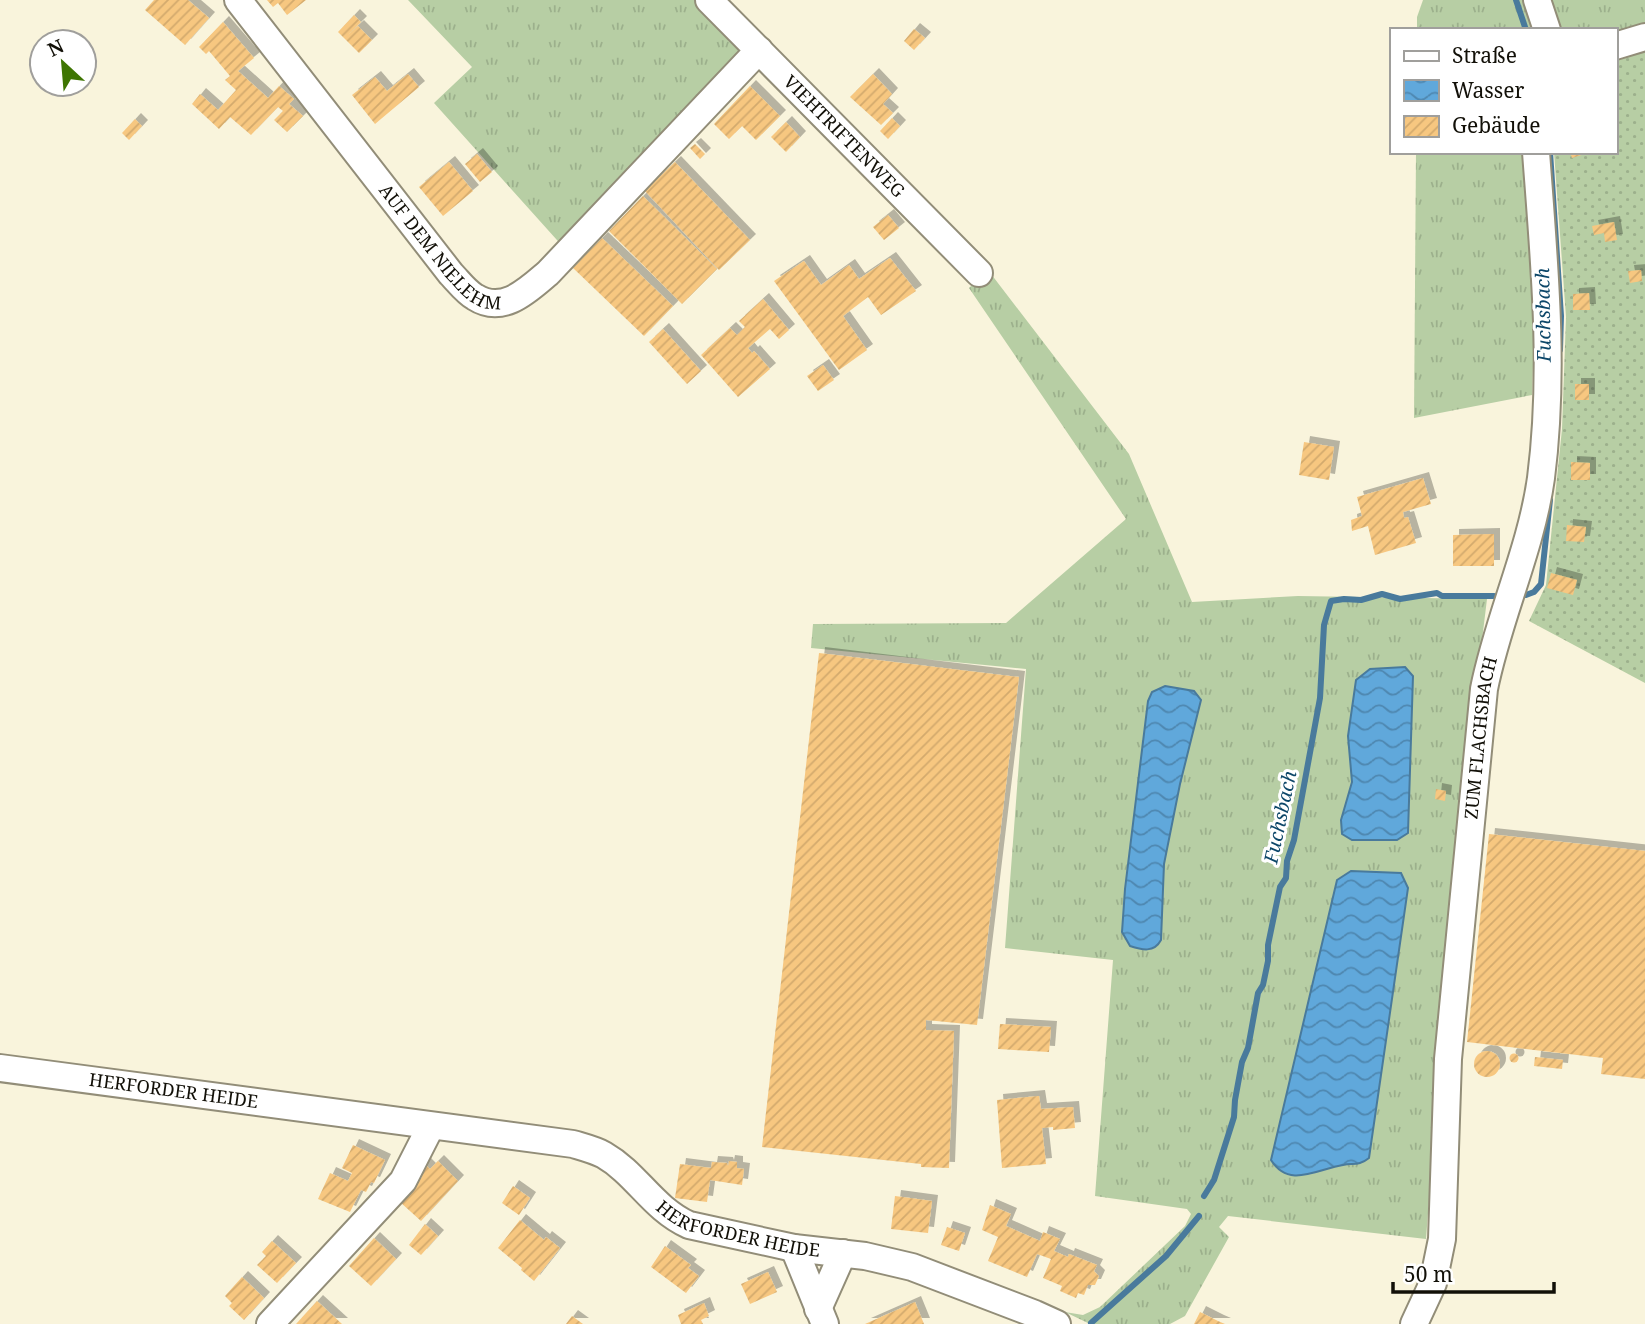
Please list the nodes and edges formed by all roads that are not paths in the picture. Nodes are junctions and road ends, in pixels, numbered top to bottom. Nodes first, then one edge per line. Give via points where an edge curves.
1 (238, 0) edge
2 (709, 0) edge
3 (1537, 0) edge
4 (1546, 28) edge
5 (1645, 37) edge
6 (1617, 45) edge
7 (760, 50) junction
8 (1536, 154) edge
9 (979, 273) dead end
10 (0, 1068) edge
11 (431, 1126) junction
12 (793, 1248) junction
13 (843, 1253) junction
14 (821, 1316) edge
15 (270, 1324) edge
16 (1056, 1324) edge
17 (1414, 1324) edge

1 - 7 street, AUF DEM NIELEHM via 451,274 474,297 487,302 503,303 521,296 548,274
2 - 7 street, VIEHTRIFTENWEG
3 - 4 street
5 - 6 street
7 - 9 street, VIEHTRIFTENWEG
8 - 17 street, ZUM FLACHSBACH via 1548,314 1541,477 1484,689 1448,1059 1442,1239 1433,1283
10 - 11 street, HERFORDER HEIDE
11 - 12 street, HERFORDER HEIDE via 573,1143 603,1155 659,1208 689,1226
11 - 15 street via 403,1181
12 - 13 street, HERFORDER HEIDE
12 - 14 street
13 - 14 street
13 - 16 street, HERFORDER HEIDE via 912,1267

